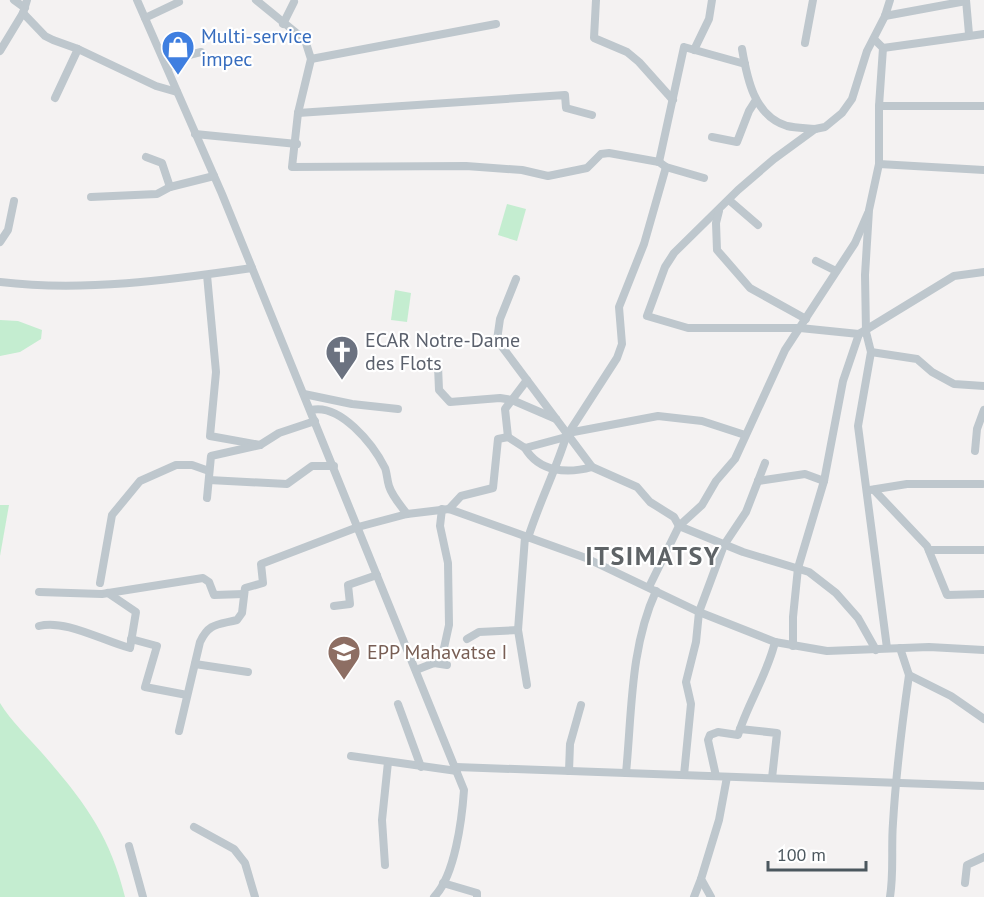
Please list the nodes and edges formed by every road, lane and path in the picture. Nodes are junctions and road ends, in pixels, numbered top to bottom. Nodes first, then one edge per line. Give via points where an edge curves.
1 (14, 0) edge
2 (137, 0) edge
3 (256, 0) edge
4 (596, 0) edge
5 (712, 0) edge
6 (813, 0) edge
7 (890, 0) edge
8 (966, 1) edge
9 (179, 2) dead end
10 (294, 2) dead end
11 (25, 7) edge
12 (885, 16) junction
13 (145, 18) junction
14 (283, 24) junction
15 (496, 24) dead end
16 (969, 34) junction
17 (984, 34) edge
18 (874, 39) junction
19 (805, 44) dead end
20 (883, 48) junction
21 (78, 49) junction
22 (742, 49) dead end
23 (694, 50) junction
24 (0, 51) edge
25 (201, 52) dead end
26 (311, 59) junction
27 (744, 64) junction
28 (168, 68) junction
29 (177, 92) junction
30 (55, 98) dead end
31 (673, 100) junction
32 (756, 100) junction
33 (879, 106) junction
34 (984, 106) edge
35 (298, 112) junction
36 (592, 115) dead end
37 (815, 129) junction
38 (195, 134) junction
39 (712, 137) dead end
40 (297, 144) junction
41 (146, 157) dead end
42 (879, 164) junction
43 (662, 165) junction
44 (984, 170) edge
45 (214, 176) junction
46 (704, 178) dead end
47 (170, 187) junction
48 (91, 197) dead end
49 (729, 200) junction
50 (14, 201) dead end
51 (720, 209) junction
52 (869, 210) junction
53 (758, 225) dead end
54 (0, 242) edge
55 (816, 261) dead end
56 (252, 268) junction
57 (837, 271) junction
58 (984, 272) edge
59 (207, 275) junction
60 (516, 279) dead end
61 (0, 282) edge
62 (806, 319) junction
63 (800, 328) junction
64 (862, 333) junction
65 (871, 352) junction
66 (438, 366) dead end
67 (527, 380) junction
68 (984, 386) edge
69 (304, 394) junction
70 (512, 400) junction
71 (398, 409) dead end
72 (311, 410) junction
73 (984, 410) edge
74 (559, 420) junction
75 (315, 421) junction
76 (567, 435) junction
77 (745, 435) junction
78 (508, 437) junction
79 (260, 445) junction
80 (525, 448) junction
81 (975, 451) dead end
82 (765, 463) dead end
83 (334, 466) junction
84 (592, 467) junction
85 (556, 470) junction
86 (209, 475) junction
87 (758, 481) junction
88 (824, 481) junction
89 (982, 484) dead end
90 (870, 490) junction
91 (207, 498) dead end
92 (446, 509) junction
93 (406, 514) junction
94 (679, 526) junction
95 (358, 527) junction
96 (527, 537) junction
97 (724, 545) junction
98 (929, 549) junction
99 (984, 550) edge
100 (798, 568) junction
101 (377, 575) junction
102 (100, 583) dead end
103 (653, 589) junction
104 (39, 592) dead end
105 (108, 593) junction
106 (244, 594) junction
107 (984, 594) edge
108 (334, 606) dead end
109 (699, 612) junction
110 (39, 626) dead end
111 (519, 630) junction
112 (131, 639) junction
113 (467, 639) dead end
114 (776, 642) junction
115 (793, 646) junction
116 (887, 648) junction
117 (900, 648) junction
118 (876, 650) junction
119 (984, 650) edge
120 (434, 663) junction
121 (195, 664) junction
122 (447, 665) dead end
123 (416, 670) junction
124 (248, 672) dead end
125 (909, 675) junction
126 (527, 686) dead end
127 (187, 695) junction
128 (398, 704) dead end
129 (582, 705) dead end
130 (984, 719) edge
131 (740, 729) junction
132 (179, 731) dead end
133 (351, 756) dead end
134 (388, 762) junction
135 (421, 767) junction
136 (457, 769) junction
137 (569, 771) junction
138 (626, 773) junction
139 (684, 775) junction
140 (717, 776) junction
141 (727, 777) junction
142 (772, 778) junction
143 (896, 782) junction
144 (984, 786) edge
145 (194, 827) dead end
146 (129, 846) dead end
147 (984, 857) edge
148 (385, 865) dead end
149 (701, 879) junction
150 (443, 883) junction
151 (965, 883) dead end
152 (143, 897) edge
153 (255, 897) edge
154 (434, 897) edge
155 (477, 897) edge
156 (694, 897) edge
157 (711, 897) edge
158 (890, 897) edge

1 - 11 street
2 - 13 street
3 - 14 street
4 - 31 street via 594,38 627,52
5 - 23 street via 709,19
6 - 19 street
7 - 12 street
8 - 12 street
8 - 16 street
9 - 13 street
10 - 14 street
11 - 21 street via 45,36
11 - 24 street
12 - 18 street
13 - 28 street
14 - 26 street via 305,40
15 - 26 street
16 - 17 street
16 - 20 street
18 - 20 street
18 - 37 street via 847,106 825,127
20 - 33 street
21 - 29 street
21 - 30 street
22 - 27 street
23 - 27 street
23 - 31 street via 684,47
25 - 28 street
26 - 35 street
27 - 32 street
28 - 29 street
29 - 38 street
31 - 43 street
32 - 37 street via 786,126
32 - 39 street via 737,142
33 - 34 street
33 - 42 street
35 - 36 street via 565,95 566,108
35 - 40 street
37 - 49 street
38 - 40 street
38 - 45 street
40 - 43 street via 292,166 466,166 548,176 587,168 601,154 609,153
41 - 47 street via 162,163
42 - 44 street
42 - 52 street
43 - 46 street
43 - 76 street via 644,244 619,307 622,344 618,358
45 - 47 street
45 - 56 street
47 - 48 street via 157,195
49 - 51 street
49 - 53 street
50 - 54 street via 8,230
51 - 62 street via 717,250 750,288
51 - 63 street via 668,260 647,316 688,328
52 - 57 street
52 - 64 street
55 - 57 street
56 - 59 street
56 - 69 street
57 - 62 street
58 - 64 street via 954,276
59 - 61 street via 123,283
59 - 79 street via 216,372 210,436
60 - 67 street via 500,319 497,340
62 - 63 street
63 - 64 street
63 - 77 street via 785,350
64 - 65 street
64 - 88 street via 843,381
65 - 68 street via 917,359 954,384
65 - 90 street via 858,417
66 - 70 street via 439,390 450,402
67 - 70 street
67 - 74 street
69 - 71 street
69 - 72 street
70 - 74 street
70 - 78 street via 504,415
72 - 75 street
72 - 93 street via 334,413 355,426 385,468 389,488
73 - 81 street
74 - 76 street
75 - 79 street via 279,433
75 - 83 street
76 - 77 street via 658,416 702,421
76 - 80 street
76 - 84 street
76 - 85 street
77 - 94 street via 735,459 702,505
78 - 80 street
78 - 92 street via 496,443 493,488 461,496
79 - 86 street via 211,456
80 - 85 street via 538,464
82 - 87 street
83 - 86 street via 312,466 287,484
83 - 95 street
84 - 85 street
84 - 94 street via 638,487
85 - 96 street
86 - 91 street
86 - 102 street via 192,465 176,465 140,481 112,515
87 - 88 street via 805,474
87 - 97 street via 746,512
88 - 100 street
89 - 90 street via 907,483
90 - 98 street
90 - 116 street
92 - 93 street
92 - 96 street
92 - 120 street via 440,526 448,563 449,625 444,648
93 - 95 street
94 - 97 street
94 - 103 street
95 - 101 street
95 - 106 street via 261,564 263,583 245,588
96 - 103 street via 586,558
96 - 111 street
97 - 100 street
97 - 109 street
98 - 99 street
98 - 107 street via 947,595
100 - 115 street
100 - 118 street via 836,593 858,618
101 - 108 street via 348,585 350,604
101 - 123 street
103 - 109 street
103 - 138 street via 636,658
104 - 105 street
105 - 106 street via 203,578 210,582 214,595
105 - 112 street via 136,612
106 - 121 street via 242,613 237,620 206,630
109 - 114 street
109 - 139 street via 686,682 691,705
110 - 112 street via 65,626 130,648
111 - 113 street via 479,632
111 - 126 street
112 - 127 street via 157,646 145,687
114 - 115 street
114 - 131 street
115 - 118 street via 827,651
116 - 117 street
116 - 118 street
117 - 119 street
117 - 125 street
120 - 122 street
120 - 123 street
121 - 124 street
121 - 127 street
123 - 136 street
125 - 130 street via 956,699
125 - 143 street
127 - 132 street
128 - 135 street
129 - 137 street via 570,744
131 - 140 street via 738,735 710,735
131 - 142 street via 777,733
133 - 134 street
134 - 135 street
134 - 148 street via 382,820
135 - 136 street
136 - 137 street
136 - 150 street via 464,790 463,805
137 - 138 street
138 - 139 street
139 - 140 street
140 - 141 street
141 - 142 street
141 - 149 street
142 - 143 street
143 - 144 street
143 - 158 street
145 - 153 street via 234,849 245,863
146 - 152 street
147 - 151 street via 967,865
149 - 156 street
149 - 157 street
150 - 154 street
150 - 155 street

